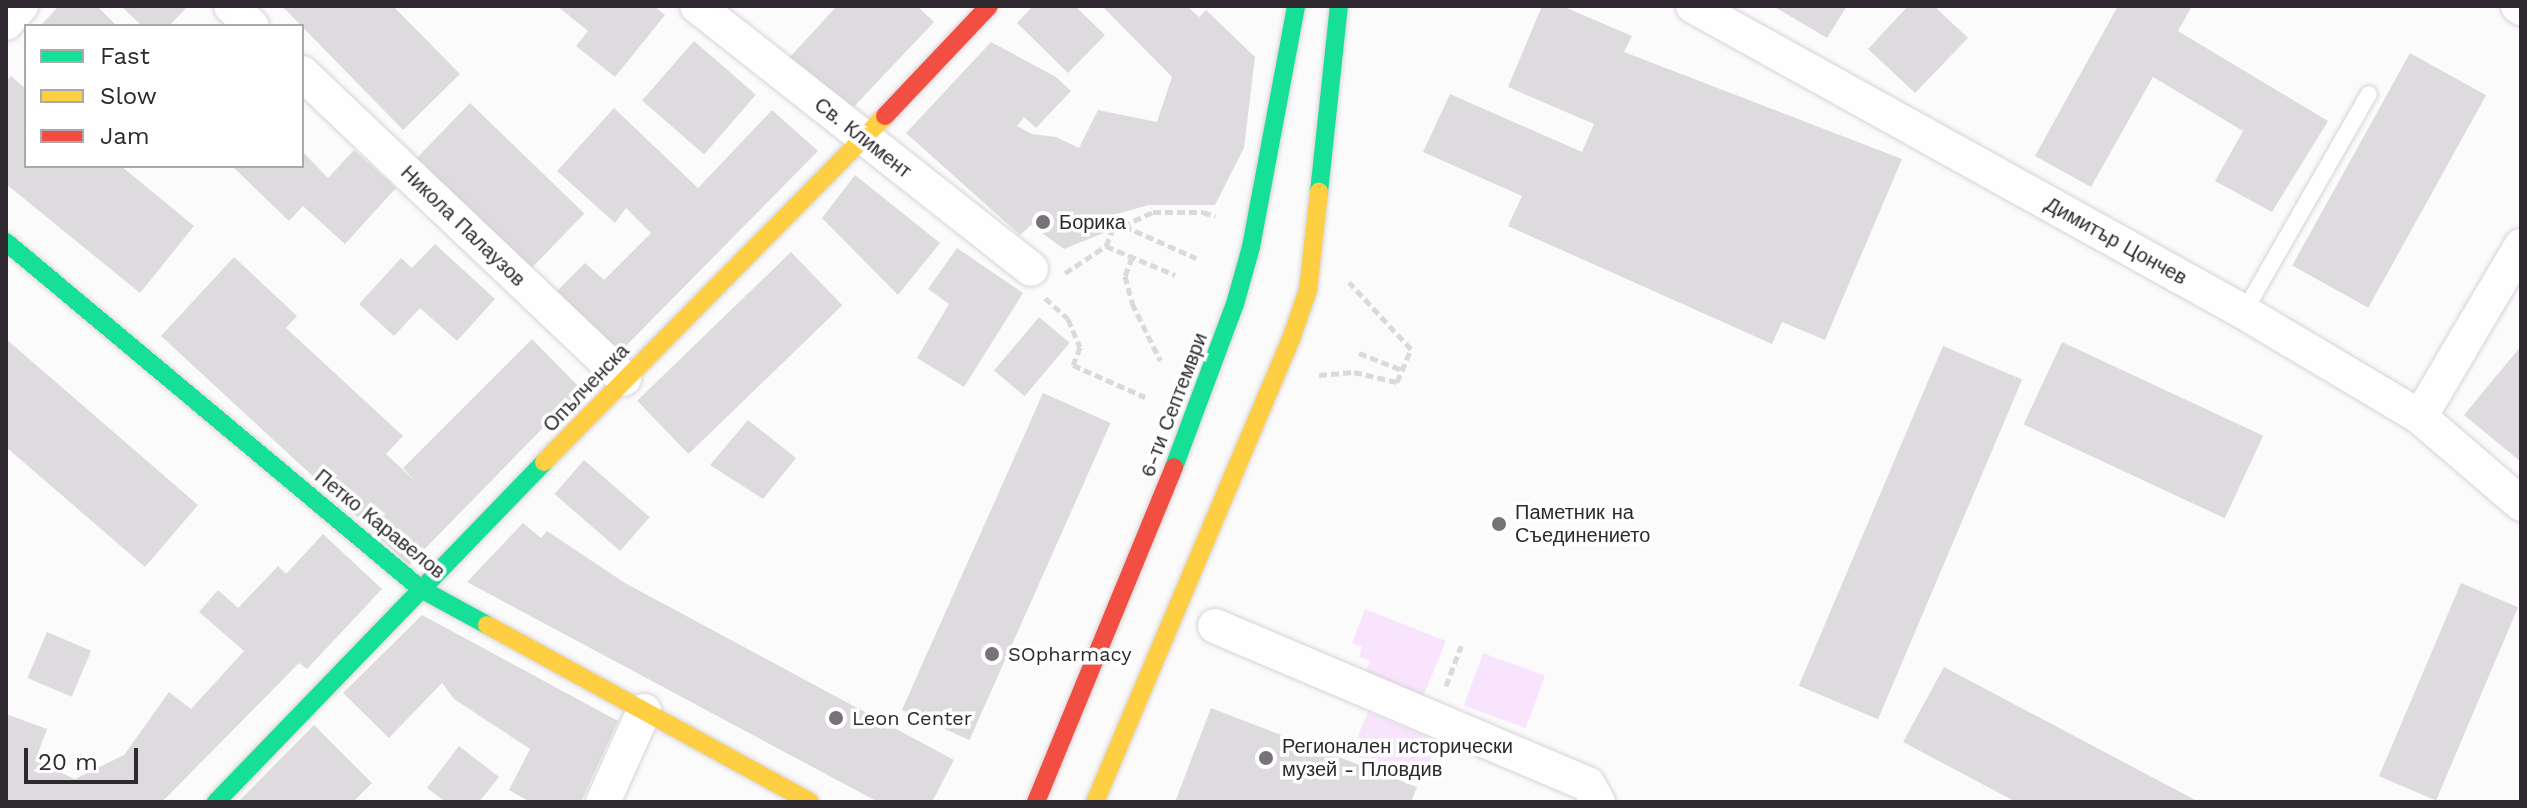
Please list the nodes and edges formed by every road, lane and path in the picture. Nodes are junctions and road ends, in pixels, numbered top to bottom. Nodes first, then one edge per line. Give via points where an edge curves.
1 (21, 6) edge
2 (231, 6) edge
3 (697, 6) edge
4 (989, 6) edge
5 (1296, 6) edge
6 (1339, 6) edge
7 (1693, 6) edge
8 (6, 23) edge
9 (250, 24) edge
10 (304, 75) edge
11 (2369, 94) dead end
12 (864, 139) junction
13 (1216, 216) dead end
14 (1124, 226) junction
15 (6, 243) edge
16 (1106, 246) junction
17 (2521, 246) edge
18 (1132, 257) junction
19 (1196, 258) dead end
20 (1175, 275) dead end
21 (1343, 276) dead end
22 (1036, 279) junction
23 (2244, 312) junction
24 (1359, 353) dead end
25 (1160, 360) dead end
26 (1402, 370) junction
27 (1313, 375) dead end
28 (624, 379) junction
29 (1145, 397) dead end
30 (2420, 417) junction
31 (2521, 504) edge
32 (421, 589) junction
33 (1215, 626) dead end
34 (644, 711) junction
35 (216, 802) edge
36 (603, 802) edge
37 (810, 802) edge
38 (1036, 802) edge
39 (1095, 802) edge
40 (1598, 802) edge

1 - 8 street
2 - 9 street
3 - 12 street, Св. Климент
4 - 12 street, Опълченска
5 - 38 street, 6-ти Септември via 1251,247 1231,316
6 - 39 street via 1308,290
7 - 23 street, Димитър Цончев
10 - 28 street, Никола Палаузов
11 - 23 lane
12 - 22 street, Св. Климент
12 - 28 street, Опълченска
13 - 14 path via 1153,212
14 - 16 path via 1112,231
14 - 19 path
15 - 32 street, Петко Каравелов
16 - 18 path
16 - 22 path
17 - 30 street
18 - 20 path
18 - 25 path via 1125,276 1132,303
21 - 26 path via 1411,349
22 - 29 path via 1047,304 1068,319 1080,347 1073,365
23 - 30 street, Димитър Цончев
24 - 26 path
26 - 27 path via 1397,382 1354,372
28 - 32 street, Опълченска
30 - 31 street, Димитър Цончев
32 - 34 street, Петко Каравелов
32 - 35 street, Опълченска
33 - 40 street via 1588,784
34 - 36 street
34 - 37 street, Петко Каравелов

